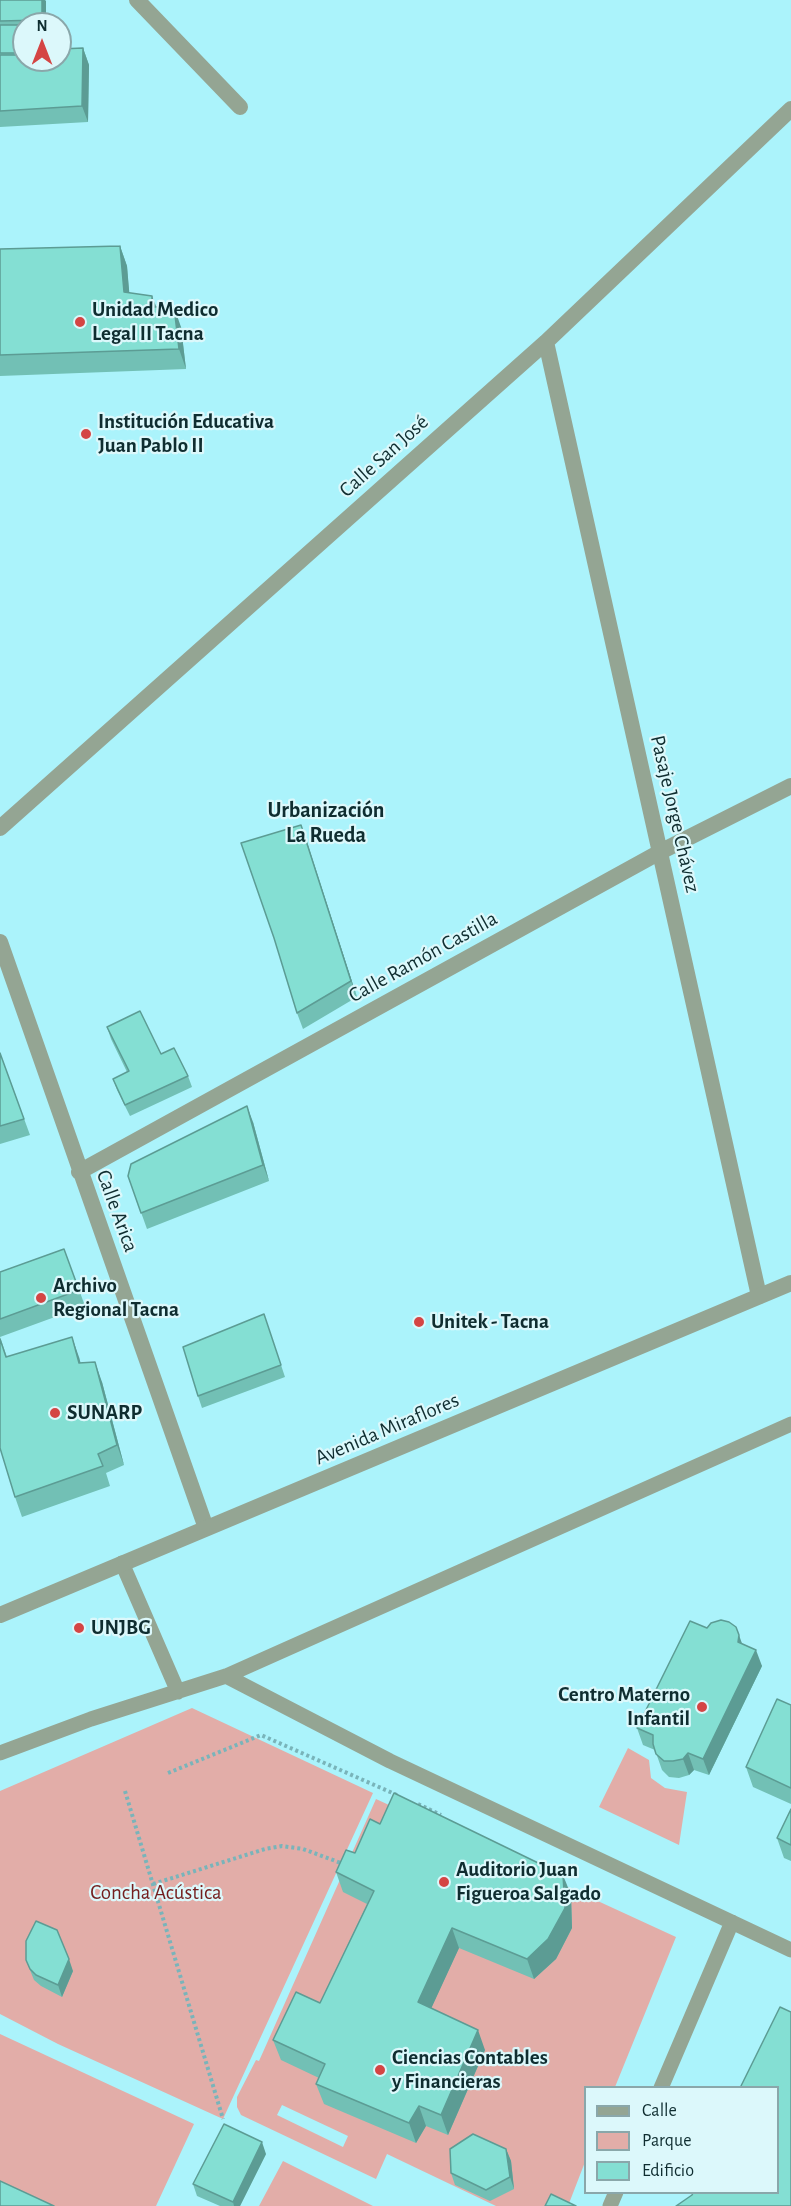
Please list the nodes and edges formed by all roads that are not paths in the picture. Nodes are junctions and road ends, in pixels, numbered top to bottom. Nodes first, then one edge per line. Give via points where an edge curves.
1 (137, 0) edge
2 (240, 107) dead end
3 (791, 109) edge
4 (546, 342) junction
5 (791, 786) edge
6 (0, 828) edge
7 (660, 852) junction
8 (0, 942) edge
9 (79, 1172) junction
10 (791, 1283) edge
11 (759, 1296) junction
12 (791, 1424) edge
13 (206, 1528) junction
14 (122, 1563) junction
15 (0, 1615) edge
16 (226, 1676) junction
17 (178, 1692) junction
18 (0, 1753) edge
19 (732, 1922) junction
20 (791, 1950) edge
21 (662, 2086) edge

1 - 2 street
3 - 4 street, Calle San José
4 - 6 street, Calle San José
4 - 7 street, Pasaje Jorge Chávez
5 - 7 street, Calle Ramón Castilla
7 - 9 street, Calle Ramón Castilla
7 - 11 street, Pasaje Jorge Chávez
8 - 9 street, Calle Arica
9 - 13 street, Calle Arica
10 - 11 street, Avenida Miraflores
11 - 13 street, Avenida Miraflores
12 - 16 lane
13 - 14 street, Avenida Miraflores
14 - 15 street, Avenida Miraflores
14 - 17 lane
16 - 17 lane
16 - 19 lane via 390,1761
17 - 18 lane
19 - 20 lane
19 - 21 lane

